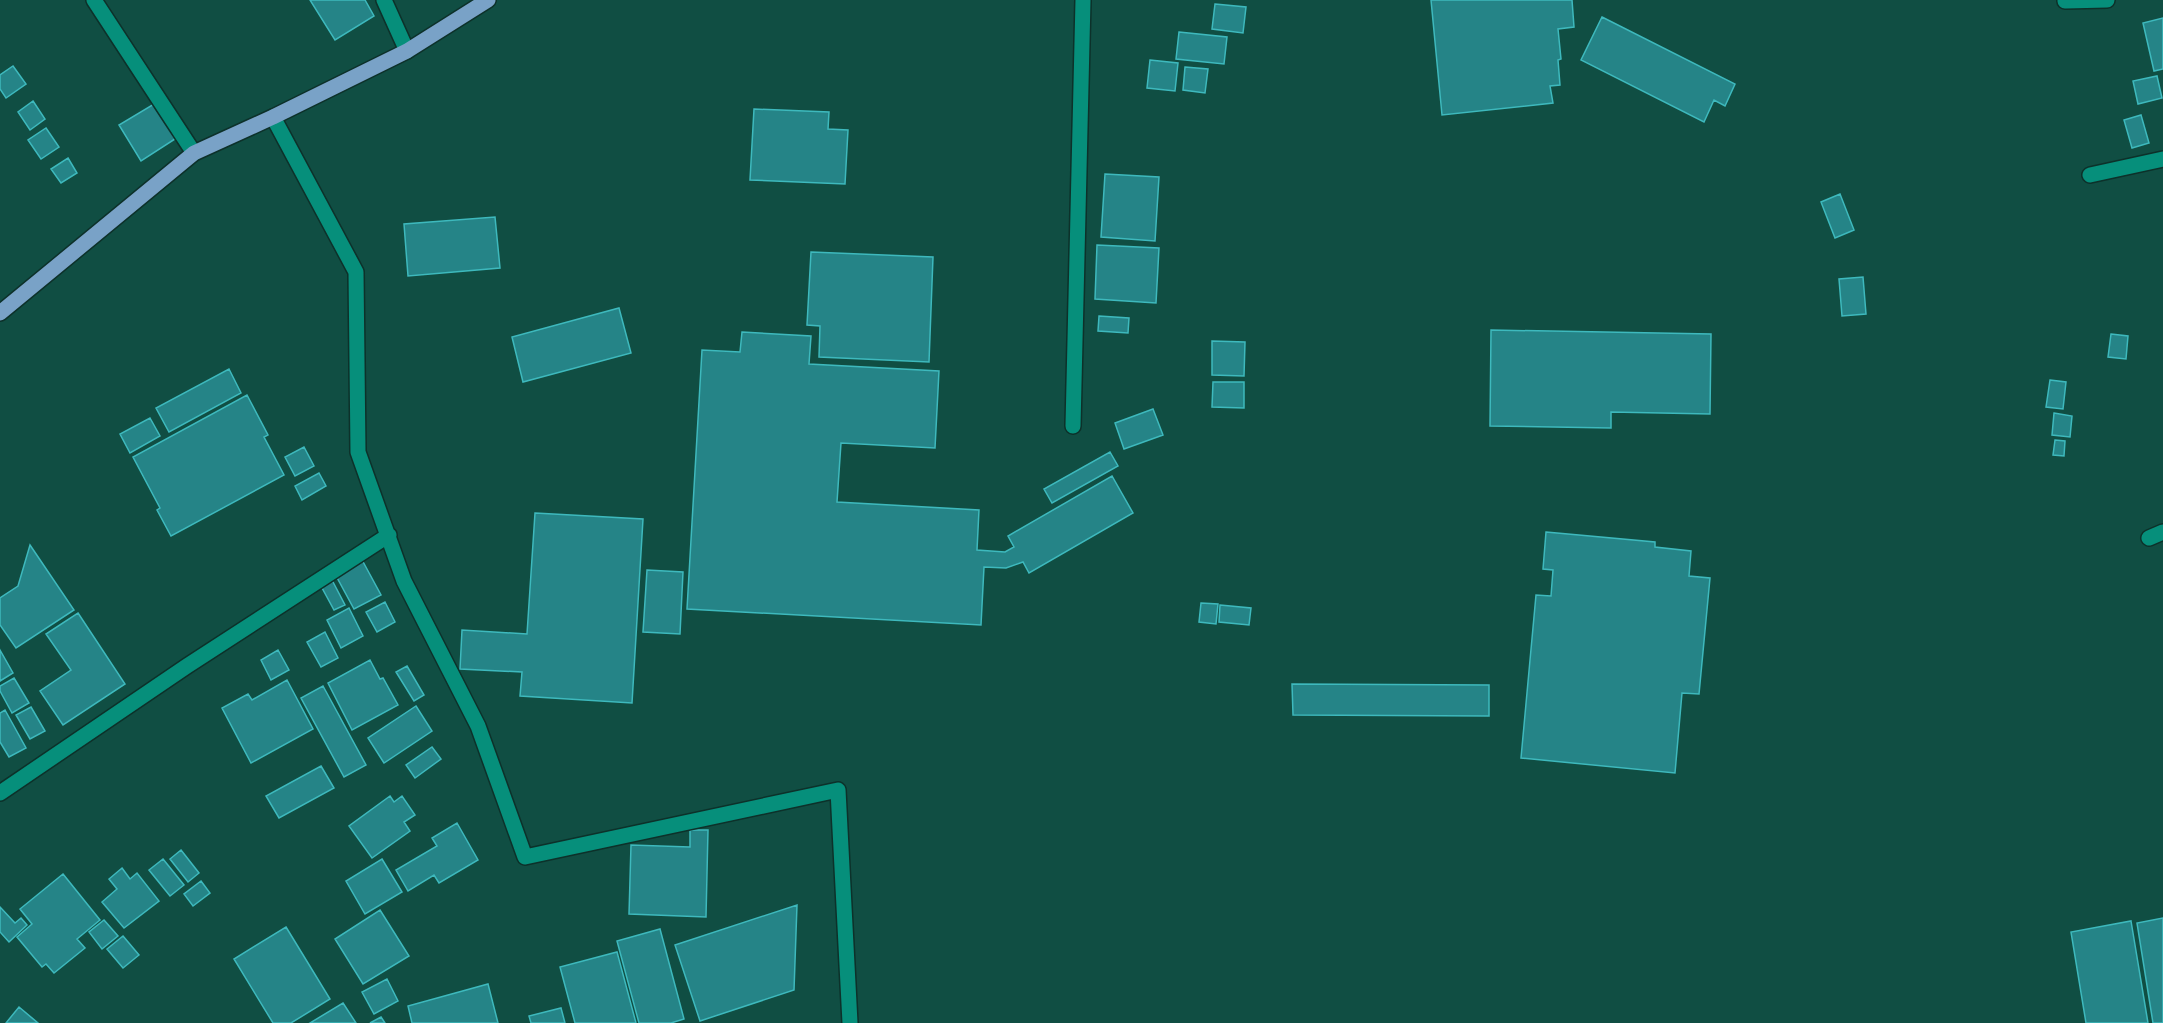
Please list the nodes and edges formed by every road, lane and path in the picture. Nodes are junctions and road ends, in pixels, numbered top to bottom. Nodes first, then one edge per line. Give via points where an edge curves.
1 (94, 0) edge
2 (384, 0) edge
3 (488, 0) edge
4 (1083, 0) edge
5 (2107, 0) edge
6 (2065, 1) edge
7 (407, 51) junction
8 (273, 117) junction
9 (194, 153) junction
10 (2163, 159) edge
11 (2090, 175) dead end
12 (0, 313) edge
13 (1073, 426) dead end
14 (389, 535) junction
15 (0, 793) edge
16 (850, 1023) edge

1 - 9 street
2 - 7 street
3 - 7 main road
4 - 13 street
5 - 6 street
7 - 8 main road
8 - 9 main road
8 - 14 street via 356,272 358,452
9 - 12 main road
10 - 11 street
14 - 15 street
14 - 16 street via 404,581 478,726 525,857 838,790

